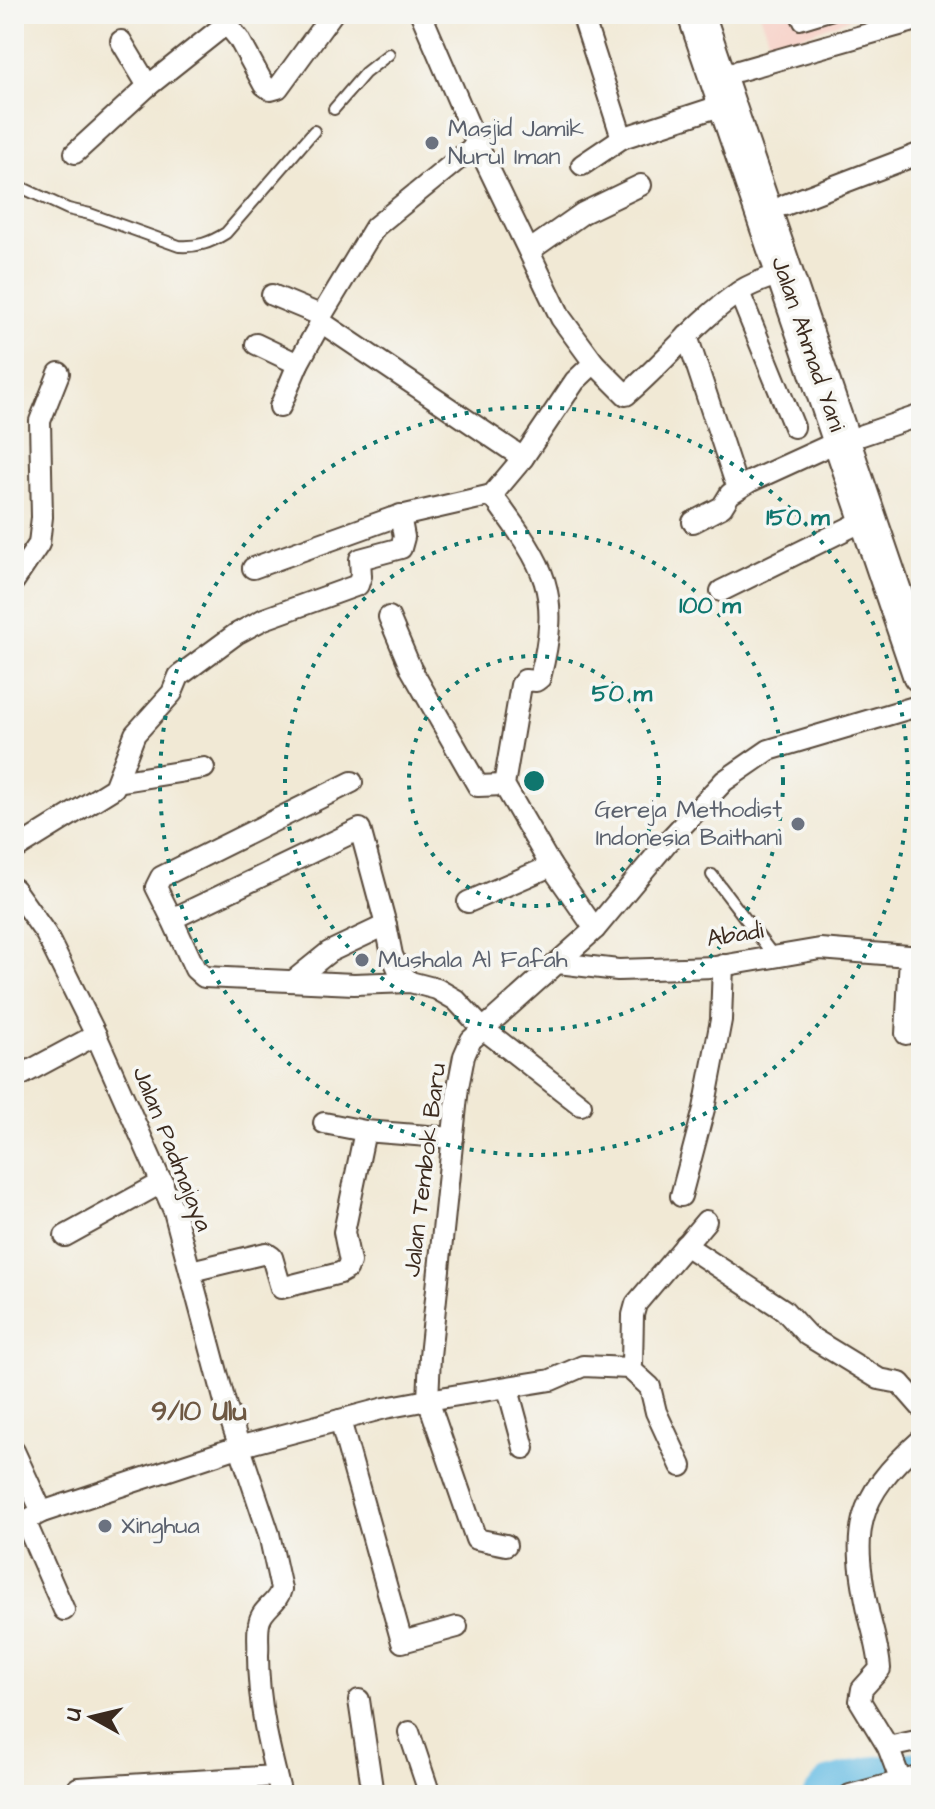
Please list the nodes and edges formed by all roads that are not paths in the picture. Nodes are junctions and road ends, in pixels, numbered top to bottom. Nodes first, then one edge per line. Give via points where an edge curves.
1 (332, 14) edge
2 (582, 14) edge
3 (643, 14) edge
4 (657, 14) edge
5 (696, 14) edge
6 (719, 14) edge
7 (795, 14) edge
8 (833, 14) edge
9 (921, 19) edge
10 (422, 28) edge
11 (121, 41) dead end
12 (389, 54) dead end
13 (148, 86) junction
14 (732, 88) junction
15 (334, 109) dead end
16 (314, 131) dead end
17 (622, 138) junction
18 (477, 144) junction
19 (75, 153) dead end
20 (921, 153) edge
21 (582, 165) dead end
22 (14, 184) edge
23 (641, 185) dead end
24 (785, 205) junction
25 (529, 251) junction
26 (783, 273) junction
27 (739, 292) junction
28 (272, 295) dead end
29 (318, 316) junction
30 (687, 336) junction
31 (256, 344) dead end
32 (296, 363) junction
33 (594, 363) junction
34 (59, 373) dead end
35 (280, 407) dead end
36 (921, 415) edge
37 (794, 427) dead end
38 (852, 438) junction
39 (523, 458) junction
40 (734, 478) dead end
41 (492, 495) junction
42 (400, 515) junction
43 (867, 519) junction
44 (693, 522) dead end
45 (253, 568) dead end
46 (14, 581) edge
47 (721, 591) dead end
48 (921, 607) edge
49 (389, 617) dead end
50 (921, 674) edge
51 (921, 705) edge
52 (204, 768) dead end
53 (117, 782) junction
54 (352, 782) dead end
55 (504, 785) junction
56 (14, 850) edge
57 (551, 866) junction
58 (712, 875) dead end
59 (14, 889) edge
60 (468, 902) dead end
61 (172, 919) junction
62 (386, 925) junction
63 (595, 929) junction
64 (773, 955) junction
65 (916, 956) edge
66 (558, 963) junction
67 (723, 965) junction
68 (293, 981) junction
69 (410, 982) junction
70 (482, 1028) junction
71 (906, 1034) dead end
72 (96, 1035) junction
73 (14, 1079) edge
74 (581, 1105) dead end
75 (324, 1123) dead end
76 (365, 1131) junction
77 (453, 1138) junction
78 (163, 1182) junction
79 (681, 1196) dead end
80 (706, 1221) dead end
81 (65, 1236) dead end
82 (685, 1245) junction
83 (191, 1271) junction
84 (629, 1368) junction
85 (508, 1389) junction
86 (428, 1400) junction
87 (921, 1407) edge
88 (340, 1420) junction
89 (921, 1440) edge
90 (238, 1447) junction
91 (524, 1448) dead end
92 (14, 1451) edge
93 (681, 1466) dead end
94 (27, 1520) edge
95 (506, 1545) dead end
96 (64, 1610) dead end
97 (457, 1627) dead end
98 (359, 1700) dead end
99 (409, 1732) dead end
100 (921, 1740) edge
101 (889, 1750) junction
102 (907, 1782) edge
103 (278, 1785) edge
104 (78, 1788) dead end
105 (373, 1795) edge
106 (430, 1795) edge
107 (850, 1795) edge

1 - 13 street via 278,88 264,85 230,28 212,34
2 - 17 street
3 - 4 lane
5 - 14 highway, Jalan Ahmad Yani
6 - 14 highway, Jalan Ahmad Yani
7 - 8 lane via 800,24
9 - 14 street
10 - 18 street
11 - 13 street
12 - 15 lane
13 - 19 street
14 - 17 street
14 - 24 highway, Jalan Ahmad Yani
14 - 26 highway, Jalan Ahmad Yani
16 - 22 lane via 226,233 194,247 68,209
17 - 21 street
18 - 25 street
18 - 29 street via 375,227
20 - 24 street
23 - 25 street via 583,213
24 - 38 highway, Jalan Ahmad Yani
25 - 33 street via 561,318
26 - 27 street
26 - 38 highway, Jalan Ahmad Yani
27 - 30 street
27 - 37 street
28 - 29 street
29 - 32 street
29 - 39 street
30 - 33 street via 626,395
30 - 40 street
31 - 32 street
32 - 35 street
33 - 39 street via 575,381
34 - 46 street via 40,421 39,544
36 - 38 street
38 - 43 highway, Jalan Ahmad Yani
38 - 44 street via 749,482 730,494 722,507
38 - 48 highway, Jalan Ahmad Yani
39 - 41 street
41 - 42 street
41 - 55 street via 535,555 547,585 550,618 540,678 521,685
42 - 45 street
42 - 53 street via 403,546 359,560 358,585 264,619 179,676 172,693 135,734
43 - 47 street
43 - 50 highway, Jalan Ahmad Yani
49 - 55 street via 411,669 478,786
51 - 63 street, Jalan Tembok Baru via 769,750 750,762 724,781 669,840
52 - 53 street
53 - 56 street
54 - 61 street via 161,877 156,887
55 - 57 street
57 - 60 street
57 - 63 street
58 - 64 lane
59 - 72 street, Jalan Padmajaya via 46,934
61 - 62 street via 360,829
61 - 68 street via 200,975
62 - 68 street via 329,952
62 - 69 street via 392,955
63 - 66 street, Jalan Tembok Baru
64 - 65 street, Abadi via 820,949
64 - 67 street, Abadi
65 - 71 street
66 - 67 street, Abadi via 618,970
66 - 70 street, Jalan Tembok Baru
67 - 79 street via 721,1020
68 - 69 street
69 - 70 street via 456,1000
70 - 74 street
70 - 77 street, Jalan Tembok Baru via 464,1056
72 - 73 street
72 - 78 street, Jalan Padmajaya
75 - 76 street
76 - 77 street
76 - 83 street via 344,1232 347,1269 281,1288 266,1253
77 - 86 street, Jalan Tembok Baru
78 - 81 street
78 - 83 street, Jalan Padmajaya
80 - 82 street
82 - 84 street via 636,1304
82 - 87 street via 784,1310 807,1335 879,1379 900,1383
83 - 90 street, Jalan Padmajaya
84 - 85 street via 583,1366 551,1380
84 - 93 street via 650,1387
85 - 86 street
85 - 91 street
86 - 88 street
86 - 95 street via 476,1539
88 - 90 street
88 - 97 street via 402,1642
89 - 101 street via 873,1491 858,1549 880,1663 860,1701
90 - 94 street
90 - 103 street, Jalan Padmajaya via 269,1534 281,1589 259,1623 261,1710
92 - 94 street
94 - 96 street
98 - 105 street
99 - 106 street
100 - 101 street
101 - 102 street
102 - 107 street
103 - 104 street

